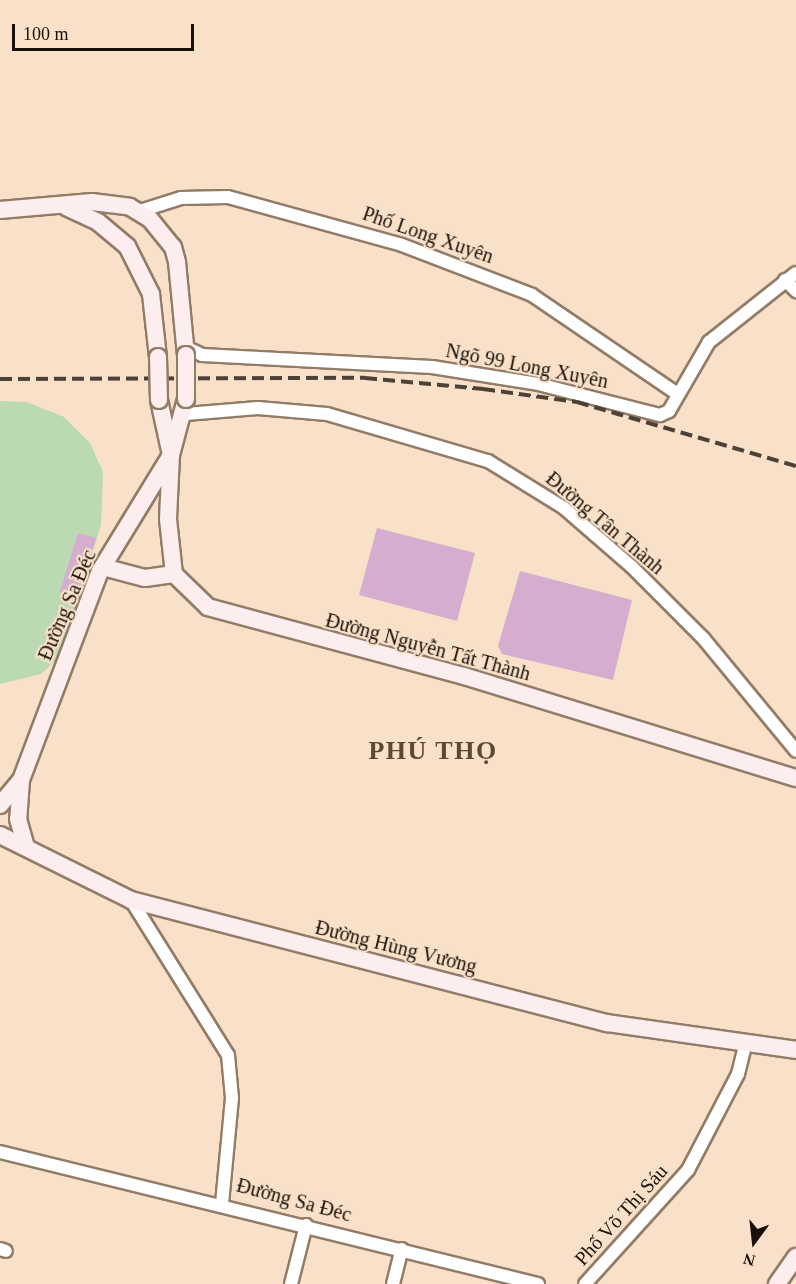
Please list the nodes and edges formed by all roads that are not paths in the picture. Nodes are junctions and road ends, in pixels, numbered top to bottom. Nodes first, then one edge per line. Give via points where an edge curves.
1 (65, 207) junction
2 (0, 210) edge
3 (140, 211) junction
4 (791, 277) edge
5 (796, 291) edge
6 (185, 351) junction
7 (676, 393) junction
8 (186, 407) junction
9 (171, 455) junction
10 (102, 567) junction
11 (174, 574) junction
12 (796, 751) edge
13 (796, 778) edge
14 (21, 780) junction
15 (0, 804) edge
16 (0, 835) edge
17 (26, 847) junction
18 (130, 900) junction
19 (746, 1042) junction
20 (796, 1050) edge
21 (0, 1152) edge
22 (222, 1203) junction
23 (306, 1225) junction
24 (402, 1249) junction
25 (796, 1257) edge
26 (493, 1278) edge
27 (291, 1284) edge
28 (393, 1284) edge
29 (537, 1284) edge
30 (585, 1284) edge
31 (777, 1284) edge

1 - 2 main road
1 - 3 main road via 92,202
1 - 9 main road, bridge via 98,222 127,246 153,303 159,400
3 - 6 main road via 173,247
3 - 7 street, Phố Long Xuyên via 181,198 228,197 402,245 532,295
4 - 5 street
4 - 7 street, Ngõ 99 Long Xuyên via 709,342
6 - 7 street, Ngõ 99 Long Xuyên via 432,367 538,384 660,415 669,411
6 - 8 main road, bridge
8 - 9 main road
8 - 12 street, Đường Tân Thành via 327,414 488,461 564,508 632,567 703,638
9 - 10 main road, Đường Sa Đéc
9 - 11 main road via 168,519
10 - 11 main road via 145,578
10 - 14 main road, Đường Sa Đéc
11 - 13 main road, Đường Nguyễn Tất Thành via 200,601 242,620 465,676
14 - 15 main road, Đường Sa Đéc
14 - 17 main road, Đường Sa Đéc via 18,819
16 - 17 main road, Đường Hùng Vương
17 - 18 main road, Đường Hùng Vương
18 - 19 main road, Đường Hùng Vương via 607,1023
18 - 22 street, Đường Sa Đéc via 228,1055 232,1098
19 - 20 main road, Đường Hùng Vương
19 - 30 street, Phố Võ Thị Sáu via 738,1074 688,1170
21 - 22 street
22 - 23 street, Đường Sa Đéc
23 - 24 street, Đường Sa Đéc
23 - 27 street
24 - 26 street, Đường Sa Đéc
24 - 28 street
25 - 31 main road
26 - 29 street, Đường Sa Đéc

